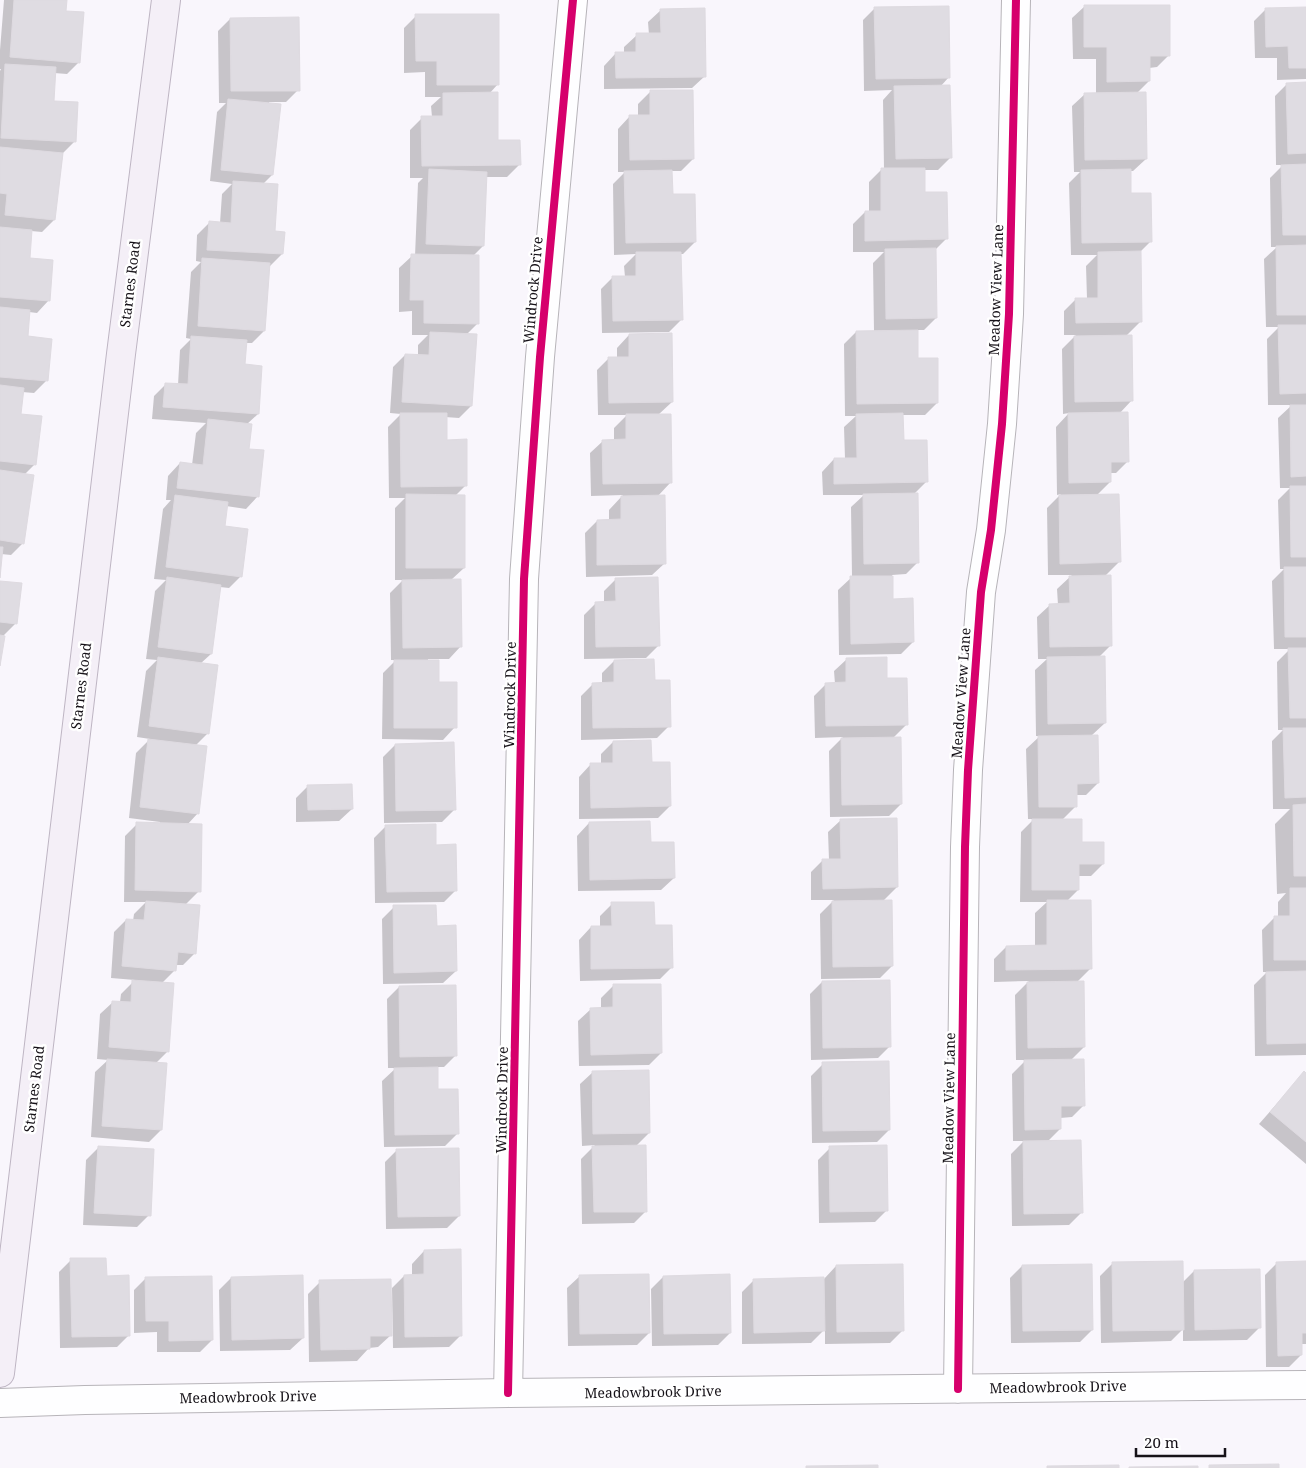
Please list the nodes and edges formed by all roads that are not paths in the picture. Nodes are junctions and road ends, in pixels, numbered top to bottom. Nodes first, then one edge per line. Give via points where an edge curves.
1 (166, 0) edge
2 (573, 0) edge
3 (1016, 0) edge
4 (0, 1373) edge
5 (1306, 1385) edge
6 (958, 1388) junction
7 (508, 1393) junction
8 (0, 1403) edge

1 - 4 main road, Starnes Road
2 - 7 street, Windrock Drive via 540,357 524,579
3 - 6 street, Meadow View Lane via 1001,434 981,592 968,770
5 - 6 street, Meadowbrook Drive
6 - 7 street, Meadowbrook Drive
7 - 8 street, Meadowbrook Drive

